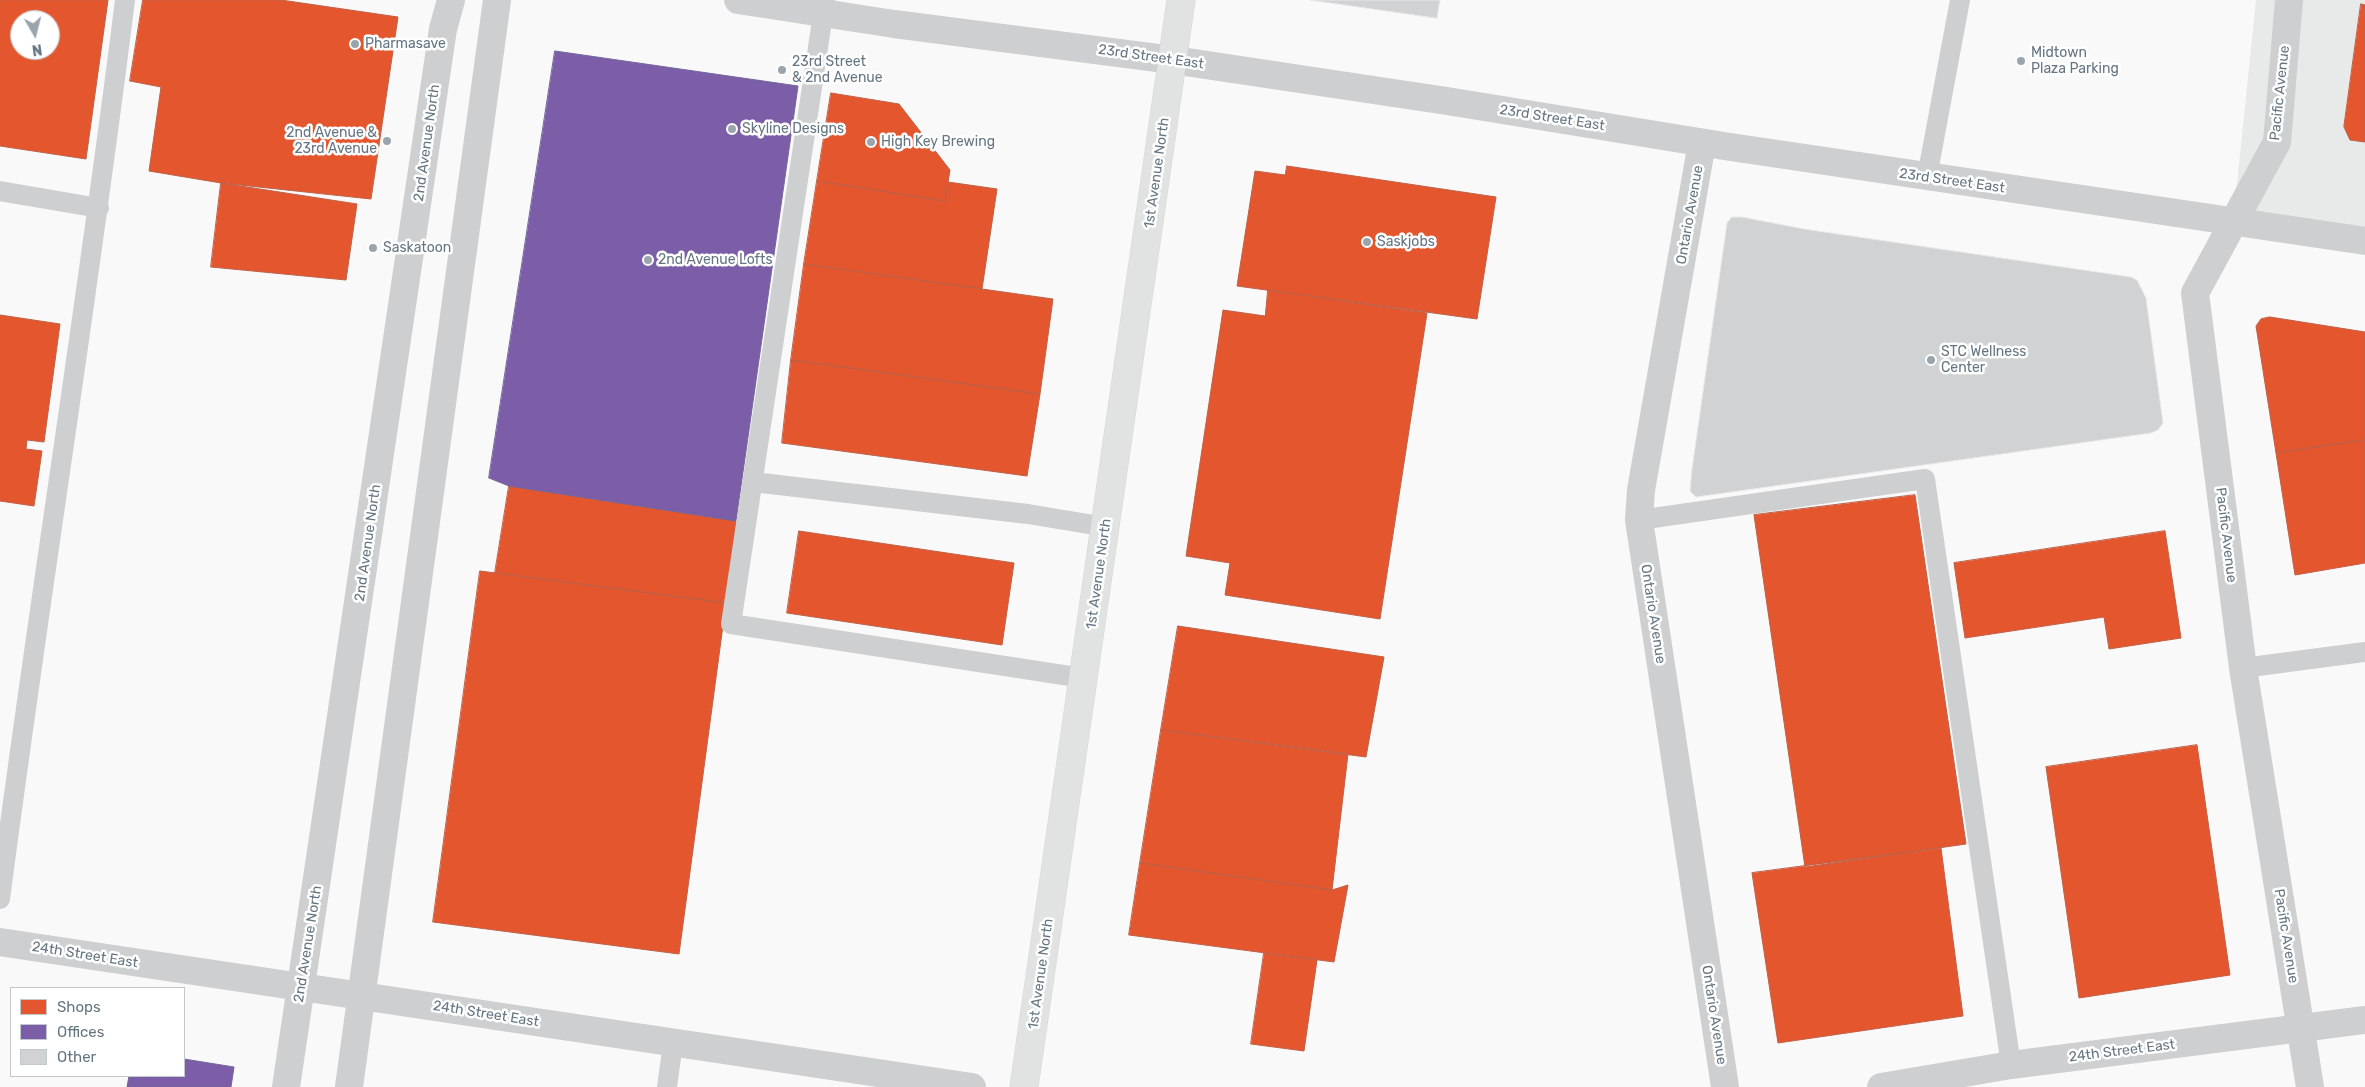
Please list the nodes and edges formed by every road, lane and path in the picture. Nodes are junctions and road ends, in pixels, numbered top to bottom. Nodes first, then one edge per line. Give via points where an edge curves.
1 (125, 0) edge
2 (451, 0) edge
3 (497, 0) edge
4 (738, 0) edge
5 (1181, 0) edge
6 (1960, 0) edge
7 (2289, 0) edge
8 (825, 7) edge
9 (1173, 60) junction
10 (1702, 143) junction
11 (1927, 177) junction
12 (0, 191) edge
13 (99, 208) junction
14 (2233, 222) junction
15 (2365, 241) edge
16 (753, 482) junction
17 (1639, 520) junction
18 (1106, 527) junction
19 (2365, 652) edge
20 (2243, 668) junction
21 (1084, 678) junction
22 (0, 899) edge
23 (0, 942) edge
24 (302, 987) junction
25 (362, 996) junction
26 (2365, 1020) edge
27 (2301, 1028) junction
28 (673, 1043) junction
29 (2011, 1065) junction
30 (286, 1087) edge
31 (349, 1087) edge
32 (667, 1087) edge
33 (972, 1087) edge
34 (1024, 1087) edge
35 (1725, 1087) edge
36 (1881, 1087) edge
37 (2310, 1087) edge

1 - 13 lane
2 - 24 street, 2nd Avenue North via 443,29
3 - 25 street
4 - 8 street, 23rd Street East
5 - 9 main road, 1st Avenue North
6 - 11 lane
7 - 14 street, Pacific Avenue via 2277,142
8 - 9 street, 23rd Street East
8 - 16 lane
9 - 10 street, 23rd Street East
9 - 18 main road, 1st Avenue North
10 - 11 street, 23rd Street East
10 - 17 street, Ontario Avenue via 1641,490
11 - 14 street, 23rd Street East
12 - 13 lane
13 - 22 lane
14 - 15 street, 23rd Street East
14 - 20 street, Pacific Avenue via 2195,293
16 - 18 lane via 1028,514
16 - 21 lane via 731,624
17 - 29 lane via 1925,479
17 - 35 street, Ontario Avenue
18 - 21 main road, 1st Avenue North
19 - 20 lane
20 - 27 street, Pacific Avenue
21 - 34 main road, 1st Avenue North
23 - 24 street, 24th Street East
24 - 25 street, 24th Street East
24 - 30 street, 2nd Avenue North
25 - 28 street, 24th Street East
25 - 31 street
26 - 27 street, 24th Street East
27 - 29 street, 24th Street East
27 - 37 street, Pacific Avenue
28 - 32 lane
28 - 33 street, 24th Street East
29 - 36 street, 24th Street East

